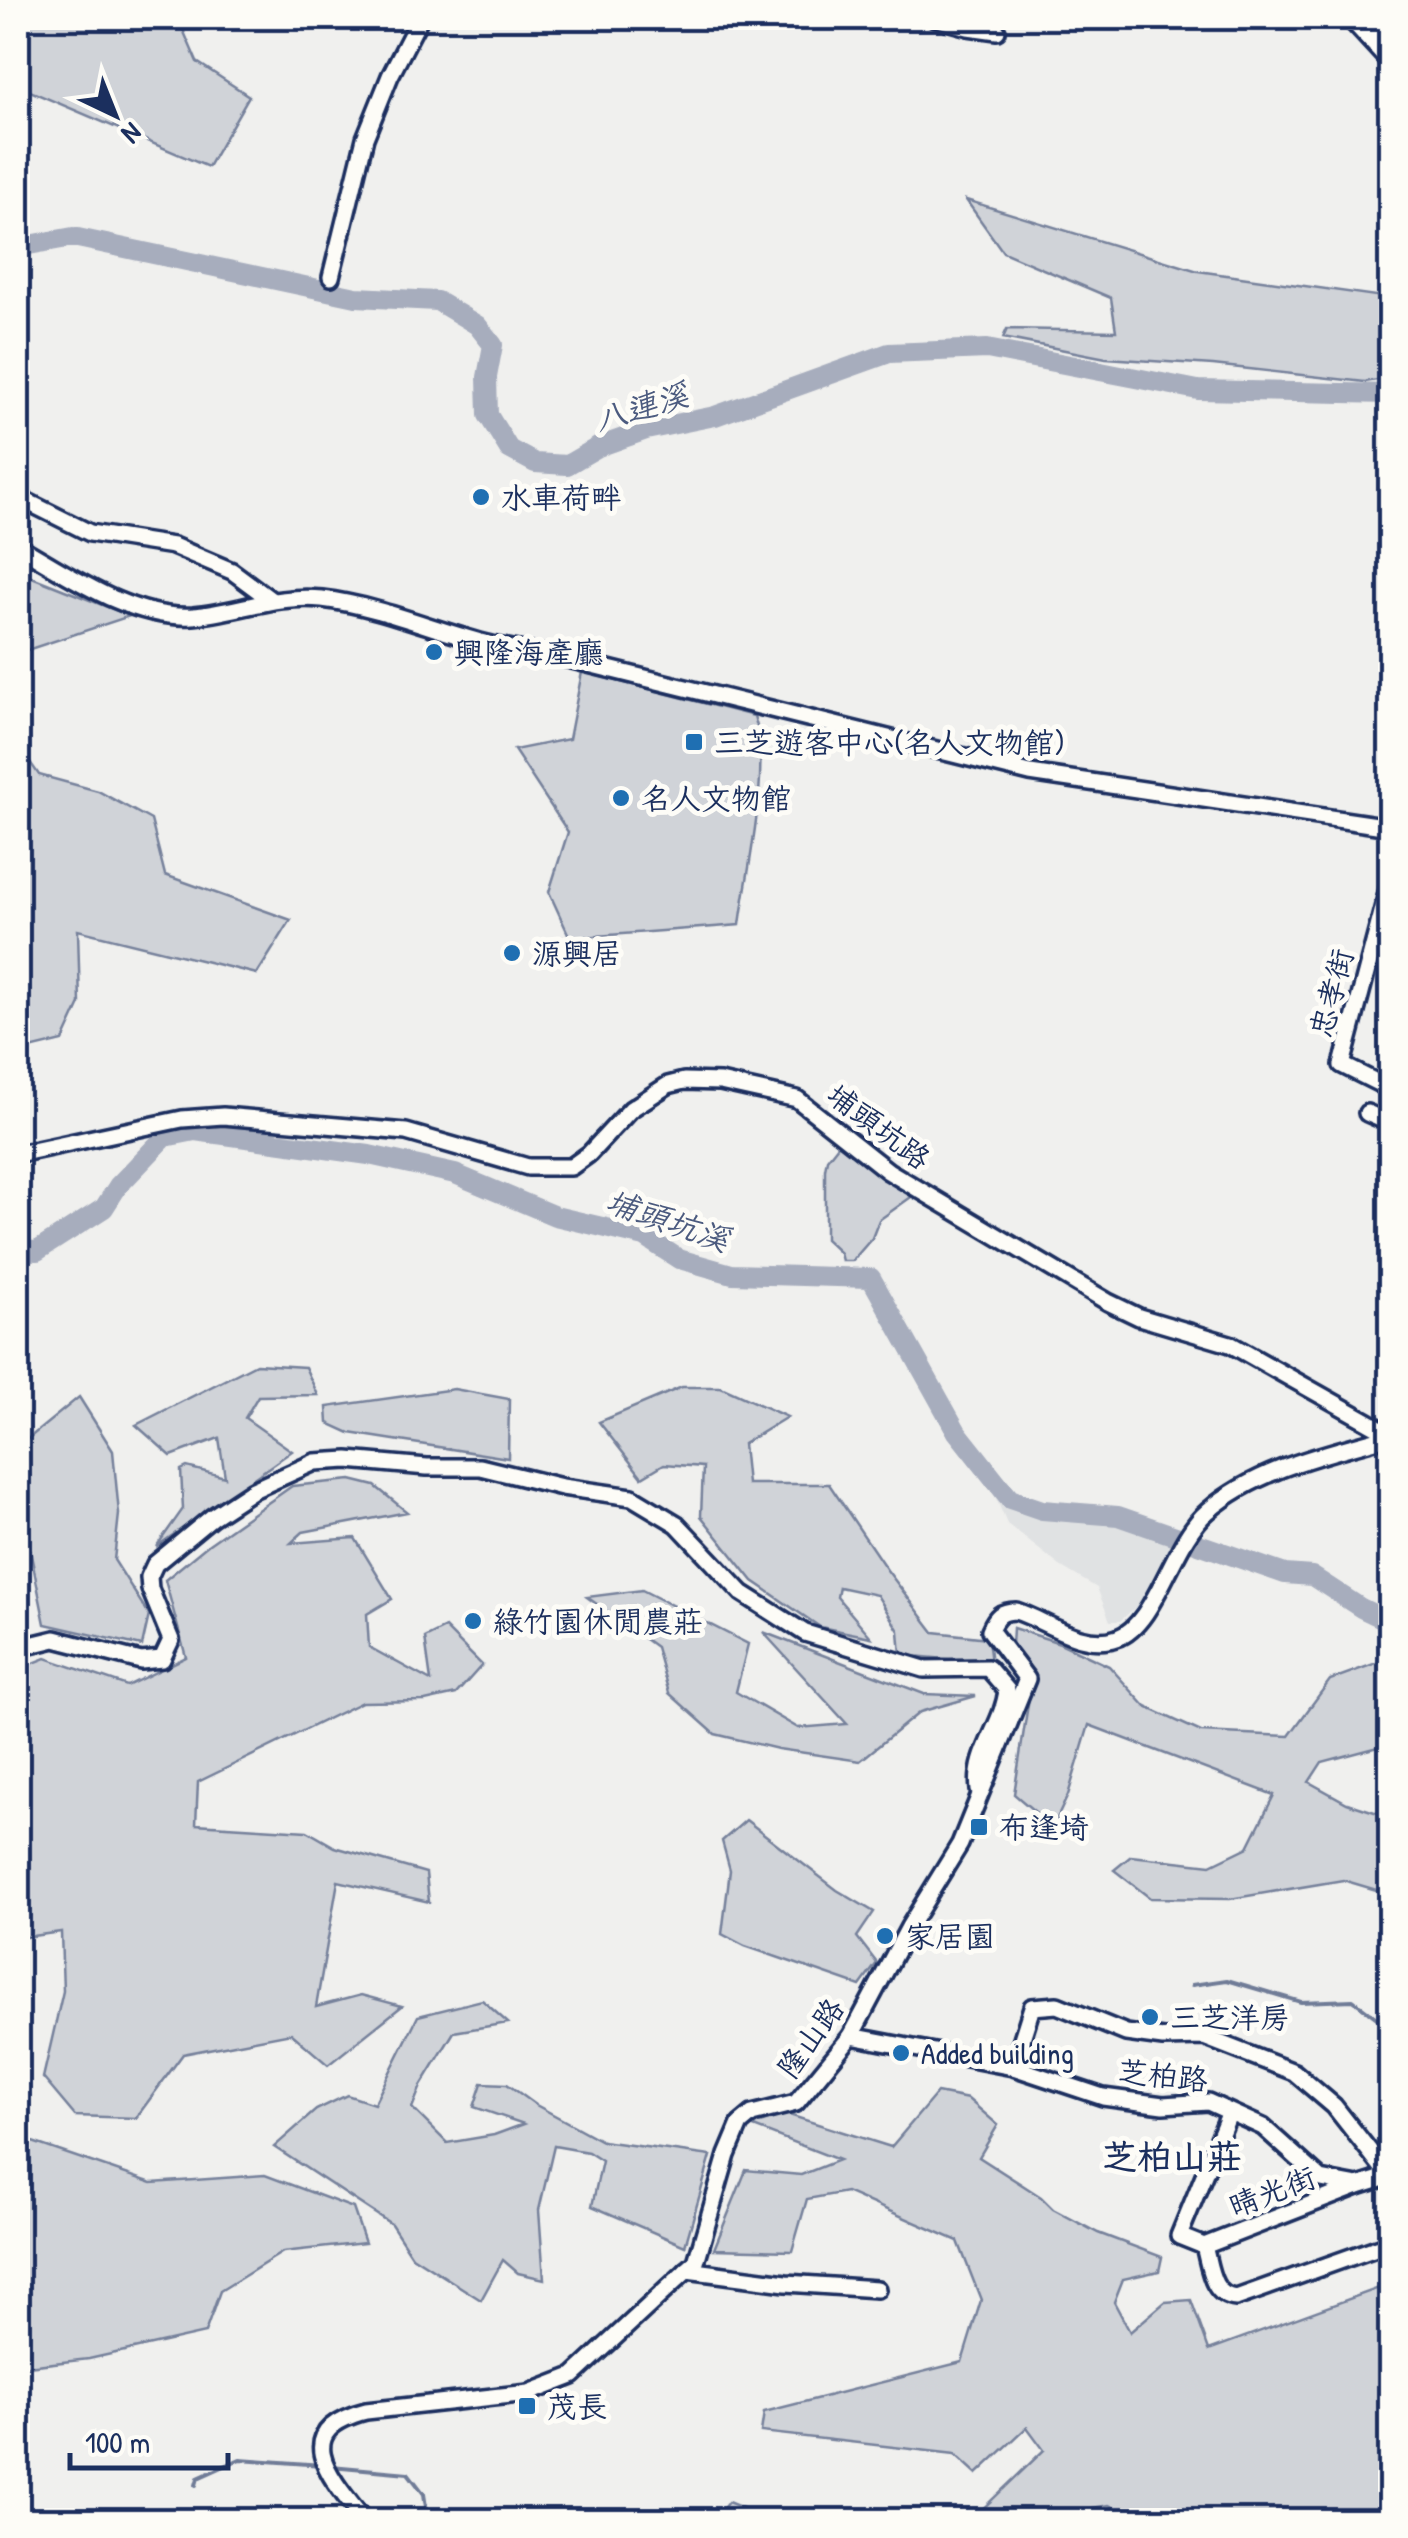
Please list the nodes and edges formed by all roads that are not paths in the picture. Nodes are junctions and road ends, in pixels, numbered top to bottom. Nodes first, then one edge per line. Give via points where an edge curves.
1 (420, 18) edge
2 (935, 18) edge
3 (1353, 18) edge
4 (997, 31) dead end
5 (1390, 58) edge
6 (330, 277) dead end
7 (18, 497) edge
8 (18, 546) edge
9 (271, 600) junction
10 (1390, 828) edge
11 (1390, 882) edge
12 (1390, 1089) edge
13 (1366, 1113) dead end
14 (1390, 1123) edge
15 (18, 1154) edge
16 (1390, 1435) edge
17 (18, 1648) edge
18 (979, 1794) junction
19 (851, 2036) junction
20 (1013, 2067) junction
21 (1230, 2114) junction
22 (1390, 2176) edge
23 (1358, 2186) junction
24 (1390, 2243) edge
25 (1204, 2246) junction
26 (688, 2270) junction
27 (878, 2290) dead end
28 (364, 2520) edge

1 - 6 street via 361,151
2 - 4 street
3 - 5 main road
7 - 9 street via 90,532 172,546 218,564
8 - 9 street via 84,584 158,613 193,616
9 - 10 street via 362,607 494,645 1030,773
11 - 12 street, 忠孝街 via 1342,1065
13 - 14 street
15 - 16 street, 埔頭坑路 via 223,1116 406,1132 528,1167 571,1167 668,1085 761,1090 798,1099 888,1171 1108,1302 1230,1344
16 - 18 street, 隆山路 via 1258,1478 1209,1509 1129,1633 1089,1640 1016,1611 995,1618 990,1630 1027,1679
17 - 18 street via 55,1639 141,1661 162,1659 171,1640 150,1589 155,1564 212,1518 315,1462 480,1468 632,1497 677,1524 742,1593 805,1633 924,1670 988,1668 1007,1690 976,1770
18 - 19 street, 隆山路 via 960,1844
19 - 20 street, 芝柏路
19 - 26 street, 隆山路 via 796,2104 752,2114 740,2124
20 - 21 street, 芝柏路 via 1103,2097 1163,2105 1208,2102
20 - 22 street via 1032,2007 1057,2005 1126,2033 1204,2037 1294,2072 1334,2106
21 - 23 street, 芝柏路 via 1262,2127 1321,2179
21 - 25 street via 1178,2236
22 - 23 street
23 - 25 street, 晴光街
24 - 25 street via 1236,2298 1217,2291
26 - 27 street
26 - 28 street, 隆山路 via 574,2376 529,2393 346,2416 329,2428 319,2446 324,2465

